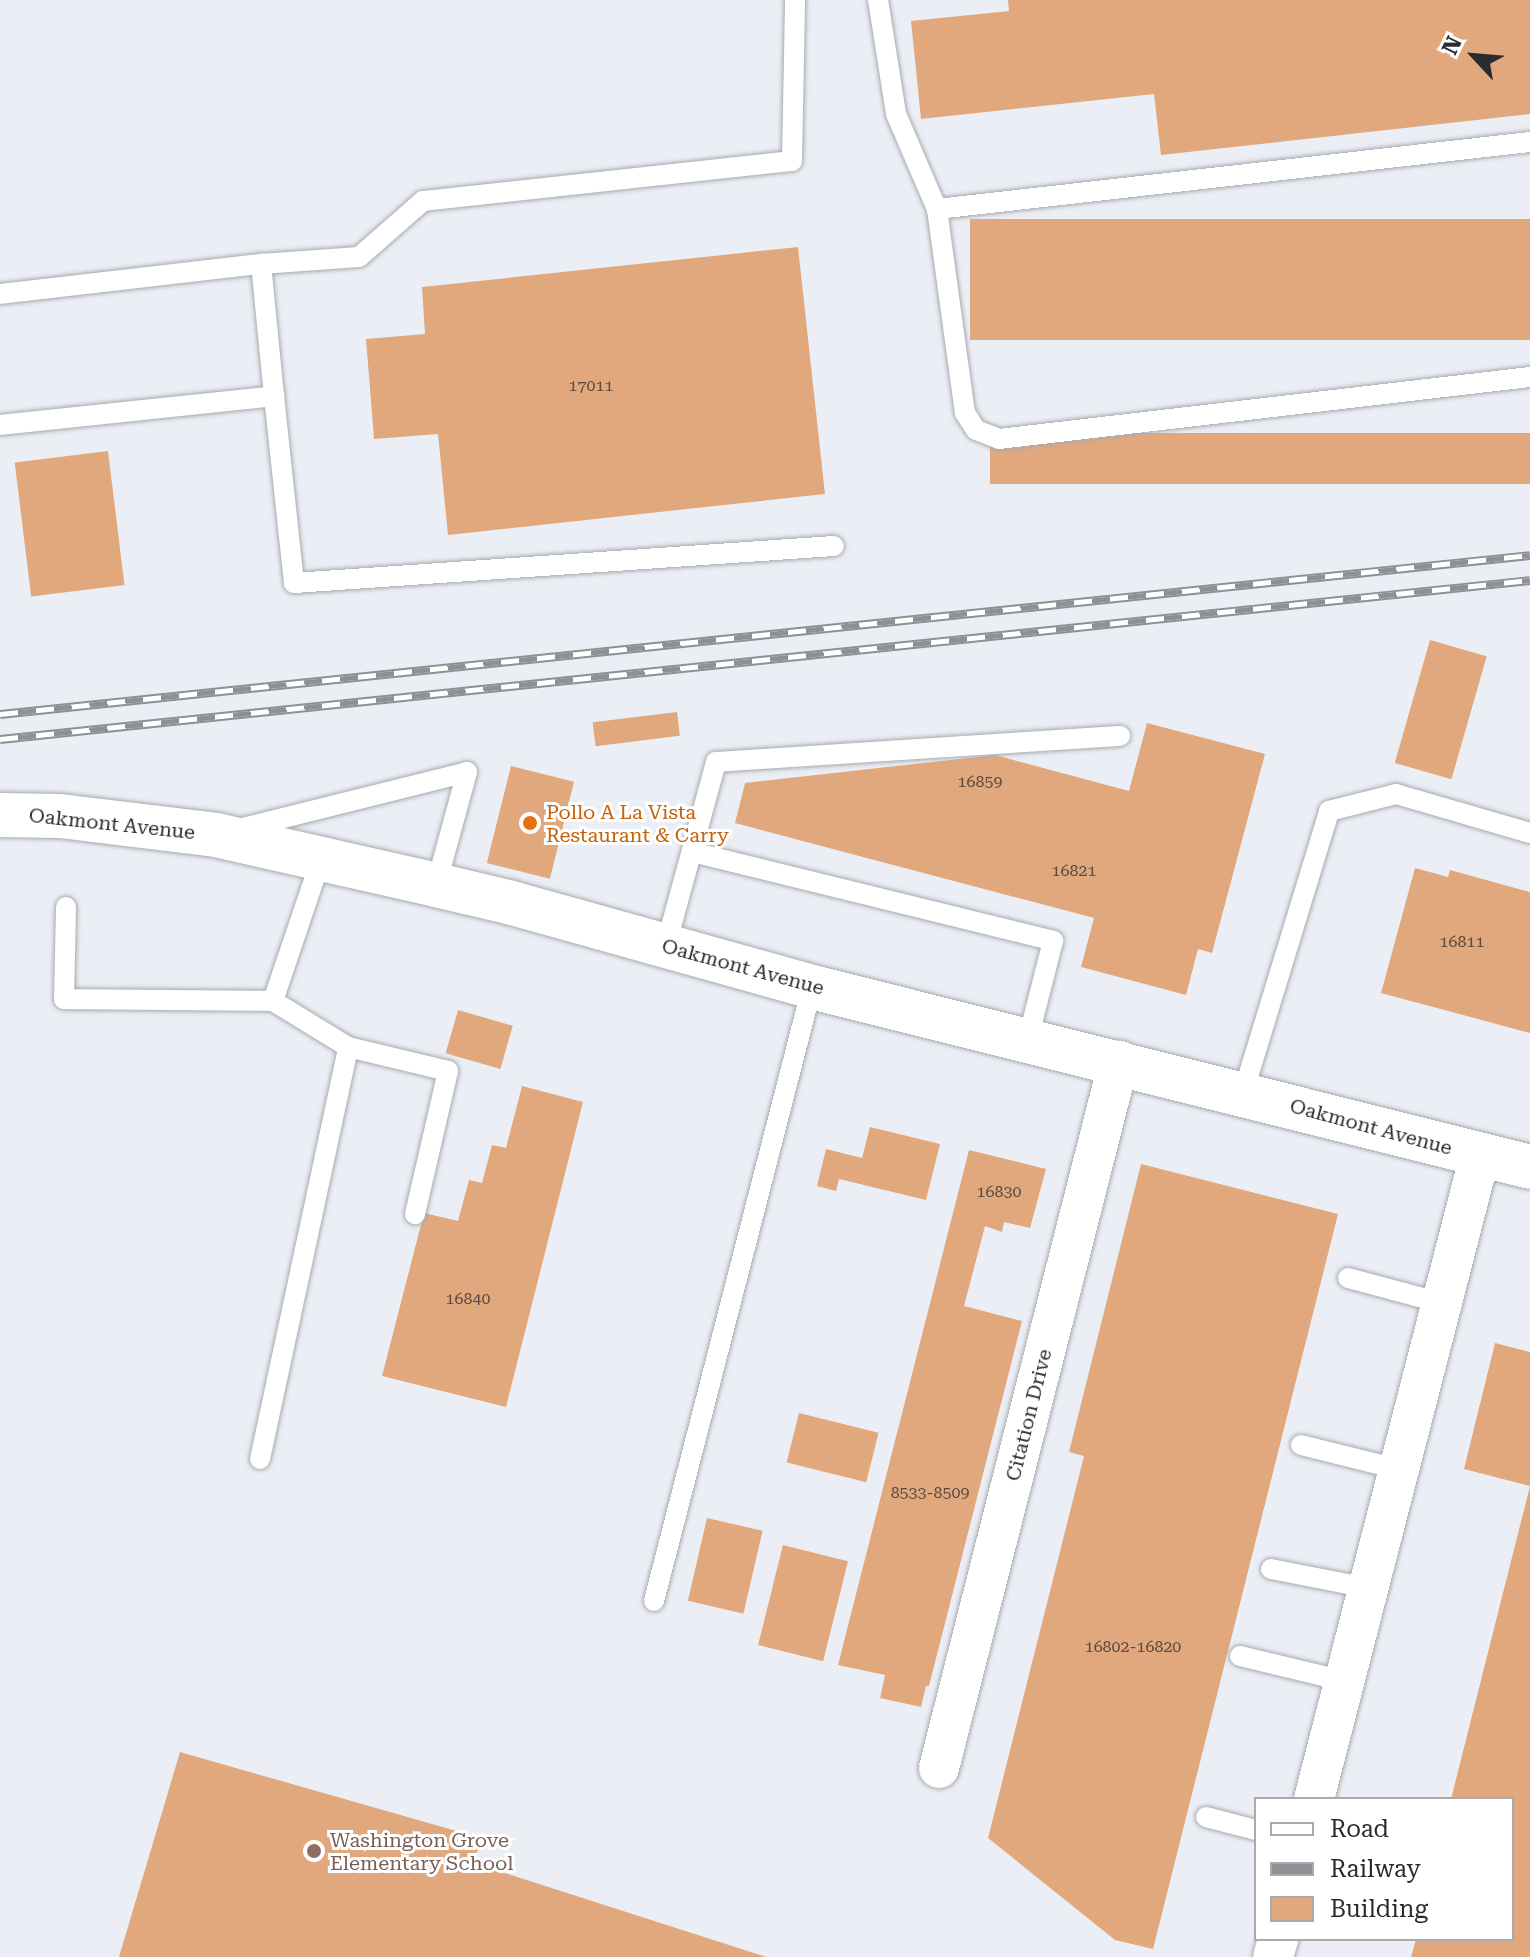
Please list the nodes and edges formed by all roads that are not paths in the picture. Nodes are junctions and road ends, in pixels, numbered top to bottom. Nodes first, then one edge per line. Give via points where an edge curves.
1 (795, 0) edge
2 (878, 0) edge
3 (1530, 142) edge
4 (937, 209) junction
5 (261, 264) junction
6 (0, 294) edge
7 (1530, 377) edge
8 (274, 396) junction
9 (0, 425) edge
10 (834, 546) dead end
11 (1120, 736) dead end
12 (0, 815) edge
13 (1530, 833) edge
14 (216, 835) junction
15 (692, 852) junction
16 (321, 859) junction
17 (436, 885) junction
18 (66, 907) dead end
19 (666, 945) junction
20 (812, 987) junction
21 (273, 1001) junction
22 (1028, 1039) junction
23 (348, 1047) junction
24 (1119, 1061) junction
25 (1243, 1093) junction
26 (1480, 1155) junction
27 (1530, 1167) edge
28 (415, 1214) dead end
29 (1348, 1278) dead end
30 (1441, 1303) junction
31 (1301, 1445) dead end
32 (260, 1459) dead end
33 (1398, 1469) junction
34 (1271, 1569) dead end
35 (1368, 1588) junction
36 (654, 1601) dead end
37 (1240, 1656) dead end
38 (1344, 1681) junction
39 (939, 1768) dead end
40 (1315, 1797) edge
41 (1206, 1817) dead end
42 (1254, 1829) edge

1 - 5 lane via 792,161 423,201 359,257
2 - 4 lane via 896,114
3 - 4 lane
4 - 7 lane via 965,413 976,430 999,439
5 - 6 lane
5 - 8 lane
8 - 9 lane
8 - 10 lane via 294,583
11 - 15 lane via 716,762
12 - 14 street, Oakmont Avenue via 60,816
13 - 25 lane via 1396,794 1329,811
14 - 16 street, Oakmont Avenue
14 - 17 lane via 467,772
15 - 19 lane
15 - 22 lane via 1053,941
16 - 17 street, Oakmont Avenue
16 - 21 lane
17 - 19 street, Oakmont Avenue
18 - 21 lane via 64,999
19 - 20 street, Oakmont Avenue
20 - 22 street, Oakmont Avenue
20 - 36 lane
21 - 23 lane
22 - 24 street, Oakmont Avenue
23 - 28 lane via 448,1071
23 - 32 lane
24 - 25 street, Oakmont Avenue
24 - 39 street, Citation Drive
25 - 26 street, Oakmont Avenue
26 - 27 street, Oakmont Avenue
26 - 30 street, Oakmont Avenue
29 - 30 lane
30 - 33 street, Oakmont Avenue
31 - 33 lane
33 - 35 street, Oakmont Avenue
34 - 35 lane
35 - 38 street, Oakmont Avenue
37 - 38 lane
38 - 40 street, Oakmont Avenue
41 - 42 lane

